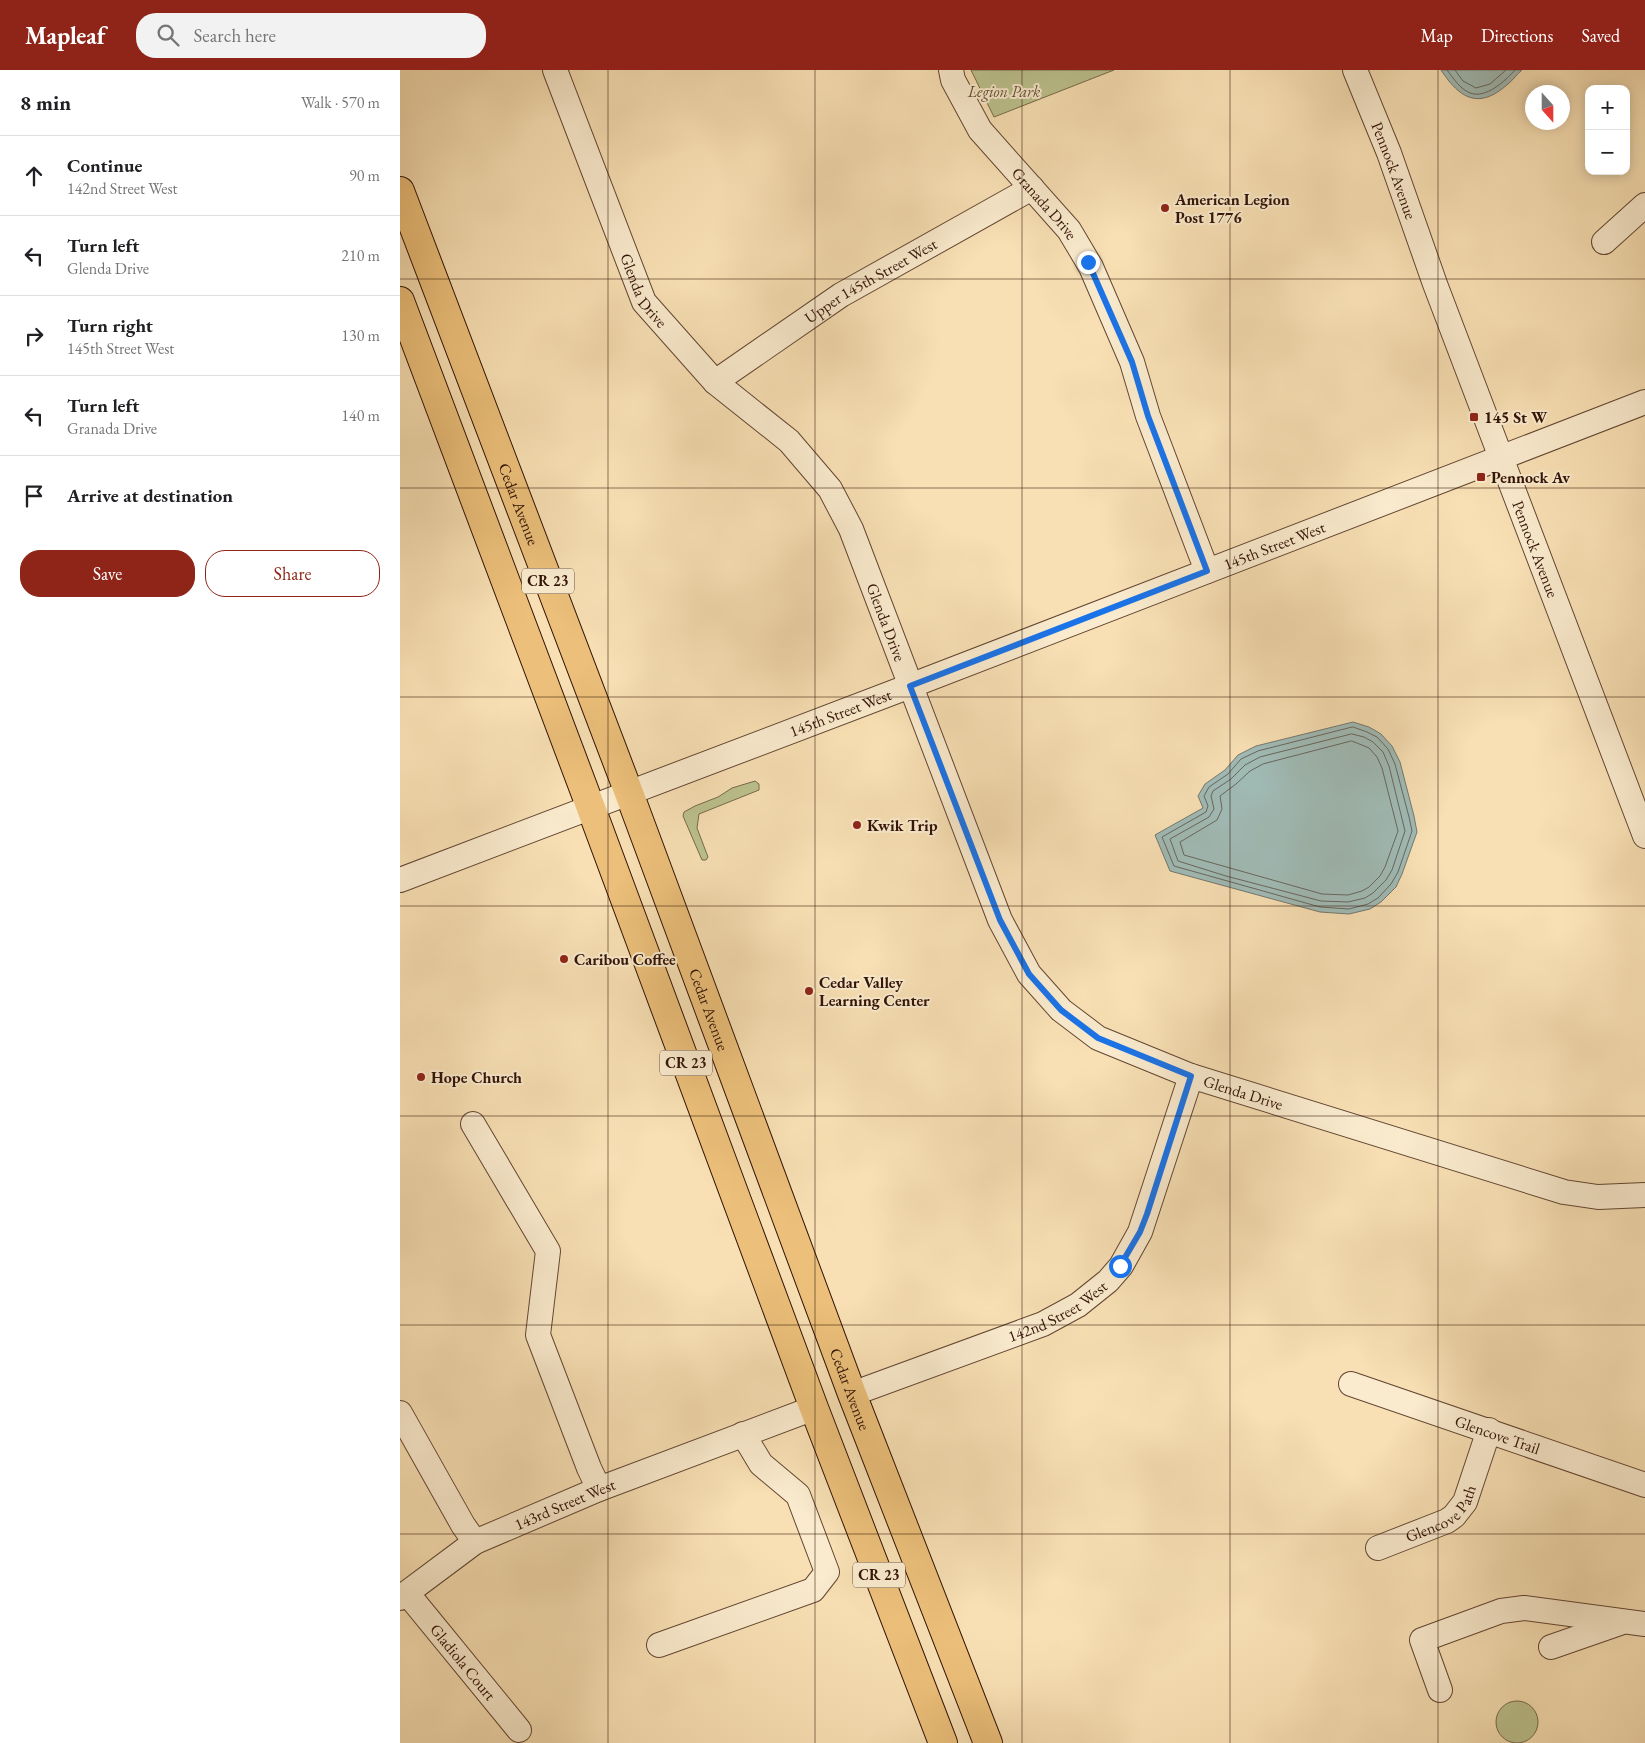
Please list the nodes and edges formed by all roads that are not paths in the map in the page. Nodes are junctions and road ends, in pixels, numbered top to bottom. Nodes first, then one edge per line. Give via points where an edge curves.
1 (555, 70) edge
2 (951, 70) edge
3 (1355, 70) edge
4 (1032, 188) junction
5 (400, 191) edge
6 (1645, 205) edge
7 (1604, 242) dead end
8 (400, 301) edge
9 (715, 382) junction
10 (1645, 402) edge
11 (1501, 457) junction
12 (1207, 571) junction
13 (910, 686) junction
14 (629, 793) junction
15 (591, 808) junction
16 (1645, 836) edge
17 (400, 880) edge
18 (1191, 1076) junction
19 (473, 1124) dead end
20 (1645, 1195) edge
21 (1351, 1384) dead end
22 (852, 1394) junction
23 (814, 1408) junction
24 (400, 1413) edge
25 (1489, 1430) junction
26 (743, 1434) junction
27 (1645, 1485) edge
28 (600, 1488) junction
29 (475, 1542) junction
30 (1378, 1548) dead end
31 (403, 1596) edge
32 (1635, 1623) edge
33 (659, 1645) dead end
34 (1551, 1647) dead end
35 (1440, 1690) dead end
36 (519, 1730) dead end
37 (943, 1743) edge
38 (988, 1743) edge

1 - 9 street, Glenda Drive via 644,302
2 - 4 street, Granada Drive via 953,80 980,130
3 - 11 street, Pennock Avenue via 1389,153
4 - 9 street, Upper 145th Street West via 841,295
4 - 12 street, Granada Drive via 1069,230 1091,267 1132,362 1148,416
5 - 14 highway, Cedar Avenue / CR 23
6 - 7 street
8 - 15 highway, CR 23
9 - 13 street, Glenda Drive via 790,441 830,489 851,529
10 - 11 street, 145th Street West
11 - 12 street, 145th Street West
11 - 16 street, Pennock Avenue
12 - 13 street, 145th Street West
13 - 14 street, 145th Street West
13 - 18 street, Glenda Drive via 1000,920 1029,974 1061,1010 1098,1038
14 - 15 street, 145th Street West
14 - 22 highway, Cedar Avenue / CR 23
15 - 17 street, 145th Street West
15 - 23 highway, CR 23
18 - 20 street, Glenda Drive via 1564,1192 1598,1197
18 - 22 street, 142nd Street West via 1140,1232 1108,1281 1078,1306 1043,1324
19 - 28 street via 548,1251 538,1335 583,1454
21 - 25 street, Glencove Trail
22 - 38 highway, Cedar Avenue / CR 23
23 - 26 street, 143rd Street West
23 - 37 highway, CR 23
24 - 29 street
25 - 27 street, Glencove Trail
25 - 30 street, Glencove Path via 1465,1502 1454,1516
26 - 28 street, 143rd Street West
26 - 33 street via 761,1464 798,1495 827,1572 813,1590
28 - 29 street, 143rd Street West
29 - 31 street, 143rd Street West
31 - 36 street, Gladiola Court
32 - 34 street
32 - 35 street via 1524,1608 1501,1611 1422,1640

